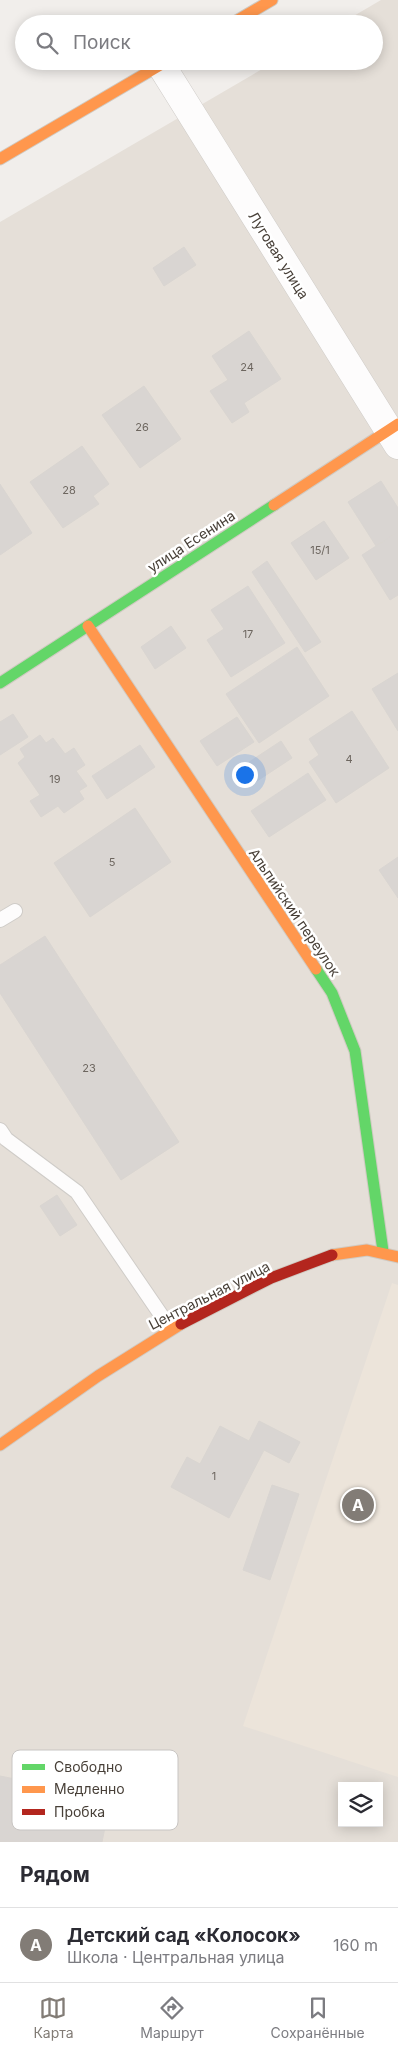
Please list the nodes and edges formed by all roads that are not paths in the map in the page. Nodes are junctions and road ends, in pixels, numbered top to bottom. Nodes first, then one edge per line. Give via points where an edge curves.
1 (272, 0) edge
2 (246, 15) edge
3 (152, 70) edge
4 (168, 70) edge
5 (0, 159) edge
6 (395, 433) edge
7 (88, 626) junction
8 (0, 683) edge
9 (15, 911) dead end
10 (0, 920) edge
11 (0, 1130) edge
12 (383, 1251) junction
13 (398, 1257) edge
14 (170, 1328) junction
15 (6, 1437) edge

1 - 2 street
3 - 5 street
4 - 6 street, Луговая улица
6 - 7 street, улица Есенина
7 - 8 street, улица Есенина
7 - 12 street, Альпийский переулок via 332,993 355,1051
9 - 10 lane
11 - 14 lane via 6,1139 77,1192
12 - 13 street, Центральная улица
12 - 14 street, Центральная улица via 359,1250 330,1255 243,1290
14 - 15 street, Центральная улица

